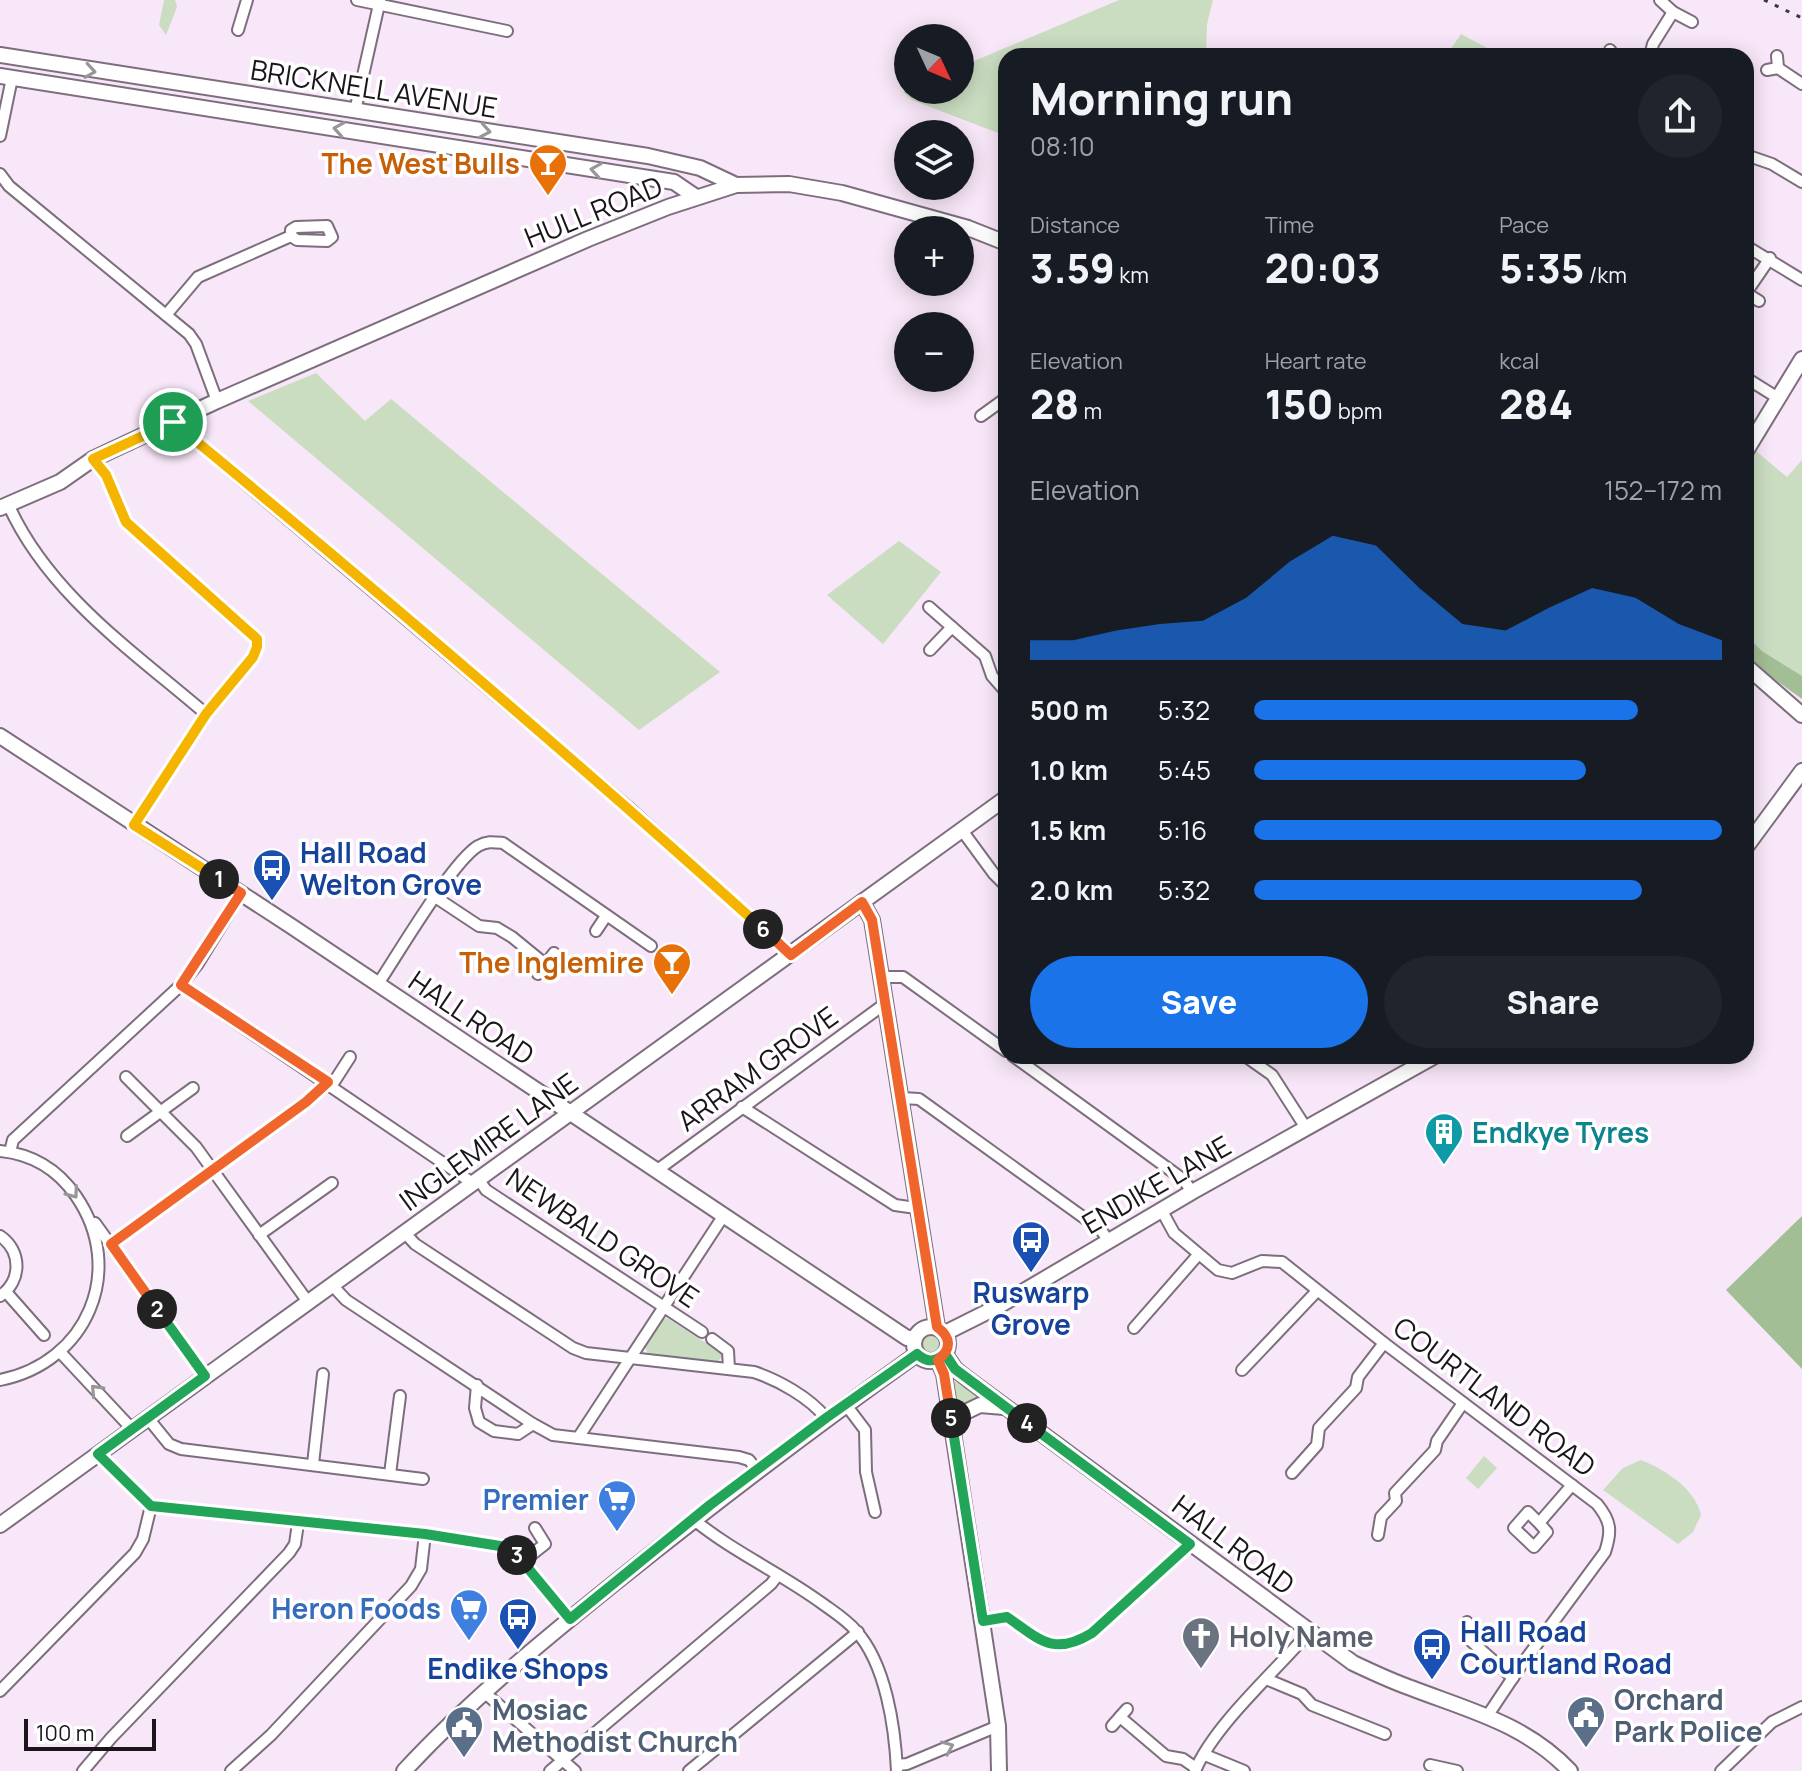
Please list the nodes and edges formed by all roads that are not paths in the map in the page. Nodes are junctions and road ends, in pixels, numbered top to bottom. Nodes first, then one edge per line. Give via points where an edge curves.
1 (247, 0) edge
2 (357, 0) edge
3 (1660, 0) edge
4 (380, 3) edge
5 (1673, 12) junction
6 (1692, 22) dead end
7 (503, 27) dead end
8 (238, 30) dead end
9 (1652, 48) edge
10 (0, 55) edge
11 (1774, 65) dead end
12 (6, 77) edge
13 (1802, 84) edge
14 (355, 111) junction
15 (0, 136) edge
16 (1754, 158) edge
17 (0, 174) edge
18 (1802, 182) edge
19 (736, 185) junction
20 (696, 197) junction
21 (291, 236) dead end
22 (998, 240) edge
23 (1754, 250) edge
24 (1770, 258) junction
25 (1802, 280) edge
26 (1754, 281) edge
27 (1754, 298) edge
28 (1759, 301) dead end
29 (166, 315) junction
30 (1802, 359) edge
31 (1754, 383) edge
32 (1778, 398) junction
33 (217, 401) junction
34 (998, 404) edge
35 (980, 416) dead end
36 (173, 422) junction
37 (1754, 438) edge
38 (93, 459) junction
39 (4, 506) edge
40 (929, 607) dead end
41 (952, 627) junction
42 (930, 650) dead end
43 (1754, 673) edge
44 (998, 683) edge
45 (206, 714) junction
46 (1802, 715) edge
47 (0, 736) edge
48 (1802, 771) edge
49 (998, 804) edge
50 (134, 825) junction
51 (961, 829) junction
52 (1754, 836) edge
53 (998, 878) edge
54 (411, 881) dead end
55 (241, 893) junction
56 (436, 898) junction
57 (862, 902) junction
58 (606, 916) junction
59 (596, 931) dead end
60 (651, 946) dead end
61 (554, 953) dead end
62 (791, 955) junction
63 (545, 964) junction
64 (538, 974) dead end
65 (882, 977) junction
66 (378, 984) junction
67 (181, 985) junction
68 (886, 1003) junction
69 (998, 1045) edge
70 (350, 1057) dead end
71 (1024, 1064) edge
72 (1256, 1064) edge
73 (1421, 1064) edge
74 (126, 1077) dead end
75 (330, 1084) junction
76 (193, 1088) dead end
77 (902, 1098) junction
78 (742, 1107) junction
79 (161, 1111) junction
80 (568, 1113) junction
81 (1306, 1128) junction
82 (127, 1136) dead end
83 (5, 1151) edge
84 (212, 1171) junction
85 (656, 1171) junction
86 (477, 1182) junction
87 (332, 1183) dead end
88 (1192, 1192) junction
89 (916, 1208) junction
90 (1162, 1211) junction
91 (89, 1215) junction
92 (724, 1215) junction
93 (405, 1233) junction
94 (259, 1235) junction
95 (0, 1236) edge
96 (1108, 1240) junction
97 (111, 1244) junction
98 (1198, 1255) junction
99 (332, 1285) junction
100 (1317, 1291) junction
101 (3, 1294) edge
102 (308, 1302) junction
103 (663, 1307) junction
104 (1134, 1328) dead end
105 (941, 1330) junction
106 (702, 1332) dead end
107 (44, 1335) dead end
108 (915, 1338) junction
109 (712, 1339) dead end
110 (1384, 1343) junction
111 (60, 1352) junction
112 (917, 1354) junction
113 (942, 1357) junction
114 (628, 1358) junction
115 (729, 1369) junction
116 (1242, 1370) dead end
117 (323, 1374) dead end
118 (205, 1376) junction
119 (0, 1380) edge
120 (477, 1385) junction
121 (402, 1401) dead end
122 (1463, 1403) junction
123 (846, 1405) junction
124 (1004, 1407) junction
125 (147, 1417) junction
126 (826, 1418) junction
127 (951, 1419) junction
128 (533, 1424) junction
129 (132, 1429) junction
130 (578, 1438) junction
131 (98, 1454) junction
132 (313, 1464) junction
133 (757, 1470) junction
134 (1292, 1473) dead end
135 (390, 1474) junction
136 (423, 1479) dead end
137 (1572, 1485) junction
138 (151, 1506) junction
139 (875, 1512) dead end
140 (693, 1519) junction
141 (298, 1523) junction
142 (1539, 1523) dead end
143 (0, 1525) edge
144 (535, 1528) dead end
145 (425, 1534) junction
146 (1378, 1535) dead end
147 (1190, 1544) junction
148 (522, 1562) junction
149 (778, 1575) junction
150 (570, 1619) junction
151 (983, 1621) junction
152 (1467, 1622) dead end
153 (858, 1632) junction
154 (1309, 1632) junction
155 (1513, 1678) junction
156 (1266, 1679) junction
157 (0, 1691) edge
158 (485, 1693) junction
159 (1802, 1707) edge
160 (1488, 1715) junction
161 (998, 1726) junction
162 (1112, 1726) dead end
163 (1385, 1734) dead end
164 (1205, 1755) junction
165 (563, 1761) junction
166 (1430, 1765) dead end
167 (897, 1768) edge
168 (1196, 1769) edge
169 (1565, 1769) edge
170 (83, 1771) edge
171 (231, 1771) edge
172 (404, 1771) edge
173 (550, 1771) edge
174 (575, 1771) edge
175 (689, 1771) edge
176 (999, 1771) edge
177 (1244, 1771) edge
178 (1457, 1771) edge
179 (1721, 1771) edge

1 - 8 street
2 - 4 street
3 - 5 street
4 - 7 street
4 - 14 street
5 - 6 street
5 - 9 street
10 -> 14 street, BRICKNELL AVENUE
11 - 13 street
12 - 15 street
20 -> 12 street, BRICKNELL AVENUE via 674,182
14 -> 19 street, BRICKNELL AVENUE via 648,156 700,168
16 - 18 street
17 - 29 street
19 - 20 street, HULL ROAD
19 - 22 street, HULL ROAD via 789,184 842,193
20 - 33 street, HULL ROAD
21 - 29 street via 198,277
23 - 24 street
24 - 25 street
24 - 26 street
27 - 28 street
29 - 33 street via 195,341
30 - 32 street
31 - 32 street
32 - 37 street
33 - 36 street, HULL ROAD
34 - 35 street
36 - 38 street, HULL ROAD
36 - 62 street via 616,797
38 - 39 street, HULL ROAD via 60,482
38 - 45 street via 106,475 126,522 257,639 253,657
39 - 45 street via 57,583
40 - 41 street
41 - 42 street
41 - 44 street via 985,656
43 - 46 street
45 - 50 street
47 - 50 street, HALL ROAD
48 - 52 street
49 - 51 street, INGLEMIRE LANE
50 - 55 street, HALL ROAD
51 - 53 street
51 - 57 street, INGLEMIRE LANE
54 - 56 street
55 - 66 street, HALL ROAD
55 - 67 street
56 - 58 street via 475,848 503,843
56 - 63 street via 479,926 512,937
56 - 66 street
57 - 62 street, INGLEMIRE LANE
57 - 65 street via 872,920
58 - 59 street
58 - 60 street
61 - 63 street
62 - 80 street, INGLEMIRE LANE
63 - 64 street
65 - 68 street
65 - 69 street via 903,977
66 - 80 street, HALL ROAD
67 - 75 street, NEWBALD GROVE
67 - 83 street
68 - 77 street
68 - 78 street, ARRAM GROVE
70 - 75 street
71 - 88 street via 1184,1180
72 - 81 street via 1272,1075
73 - 81 street, ENDIKE LANE
74 - 79 street
75 - 84 street
75 - 86 street, NEWBALD GROVE
76 - 79 street
77 - 89 street
77 - 96 street via 919,1099
78 - 85 street, ARRAM GROVE
78 - 89 street via 895,1205
79 - 82 street
79 - 84 street
80 - 85 street, HALL ROAD
80 - 86 street, INGLEMIRE LANE
81 - 88 street, ENDIKE LANE
83 -> 91 street via 54,1171
84 - 94 street
84 - 97 street
85 - 92 street, HALL ROAD
86 - 93 street, INGLEMIRE LANE
86 - 103 street, NEWBALD GROVE
87 - 94 street
88 - 90 street, ENDIKE LANE
89 - 105 street
90 - 96 street, ENDIKE LANE
90 - 98 street, COURTLAND ROAD via 1174,1233
91 - 97 street
91 - 111 street via 99,1268 95,1295 85,1322
92 - 103 street
92 - 108 street, HALL ROAD via 907,1338
93 - 99 street, INGLEMIRE LANE
93 - 114 street via 573,1348
94 - 102 street
95 - 101 street via 17,1258 13,1282
96 - 105 street, ENDIKE LANE via 997,1307
97 - 118 street
98 - 100 street, COURTLAND ROAD via 1232,1273 1262,1261 1282,1262
98 - 104 street
99 - 102 street, INGLEMIRE LANE
99 - 120 street via 346,1300
100 - 110 street, COURTLAND ROAD
100 - 116 street
101 - 107 street
102 - 118 street, INGLEMIRE LANE
103 - 106 street, NEWBALD GROVE
103 - 114 street
105 - 108 street via 927,1327
105 - 113 street via 948,1340
108 - 112 street
109 - 115 street, NEWBALD GROVE via 728,1351
110 - 122 street, COURTLAND ROAD
110 - 134 street via 1358,1377 1356,1388 1319,1428 1317,1445
111 - 119 street via 29,1373
129 -> 111 street
112 - 113 street via 923,1359
112 - 123 street
113 - 124 street, HALL ROAD
113 - 127 street
114 - 115 street
114 - 130 street
115 - 126 street via 769,1377
117 - 132 street
118 - 125 street, INGLEMIRE LANE
120 - 128 street
120 - 128 street via 479,1422 494,1431 518,1434
121 - 135 street
122 - 137 street, COURTLAND ROAD
122 - 146 street via 1435,1450 1395,1493
123 - 126 street
123 - 139 street via 865,1430 866,1472
124 - 127 street via 980,1405
124 - 147 street, HALL ROAD
125 - 129 street, INGLEMIRE LANE
125 - 132 street via 169,1444 181,1449
126 - 133 street
127 - 151 street
128 - 130 street via 553,1435
129 - 131 street, INGLEMIRE LANE
130 - 133 street via 739,1457
131 - 138 street
131 - 143 street, INGLEMIRE LANE
132 - 135 street
133 - 140 street
135 - 136 street
137 - 142 street
137 - 155 street, COURTLAND ROAD via 1609,1519 1611,1535 1605,1552
138 - 141 street
138 - 157 street via 135,1553
140 - 149 street
140 - 150 street
141 - 145 street
141 - 170 street via 289,1553
144 - 148 street via 545,1544
145 - 148 street via 500,1546
145 - 171 street via 421,1569 411,1586
147 - 151 street via 1075,1644 1040,1640 1007,1617
147 - 154 street, HALL ROAD
148 - 150 street
149 - 153 street
149 - 165 street
150 - 158 street
151 - 161 street
152 - 155 street via 1471,1641
153 - 167 street via 892,1711
153 - 175 street
154 - 156 street
154 - 160 street, HALL ROAD via 1353,1663
155 - 160 street, COURTLAND ROAD
156 - 163 street via 1302,1694 1312,1705
156 - 164 street
158 - 165 street
158 - 172 street
159 - 179 street via 1772,1722
160 - 169 street, HALL ROAD via 1542,1747
167 -> 161 street
161 - 176 street
162 - 168 street via 1124,1713 1166,1756 1183,1759
164 - 168 street
164 - 177 street
165 - 173 street
165 - 174 street
166 - 178 street

